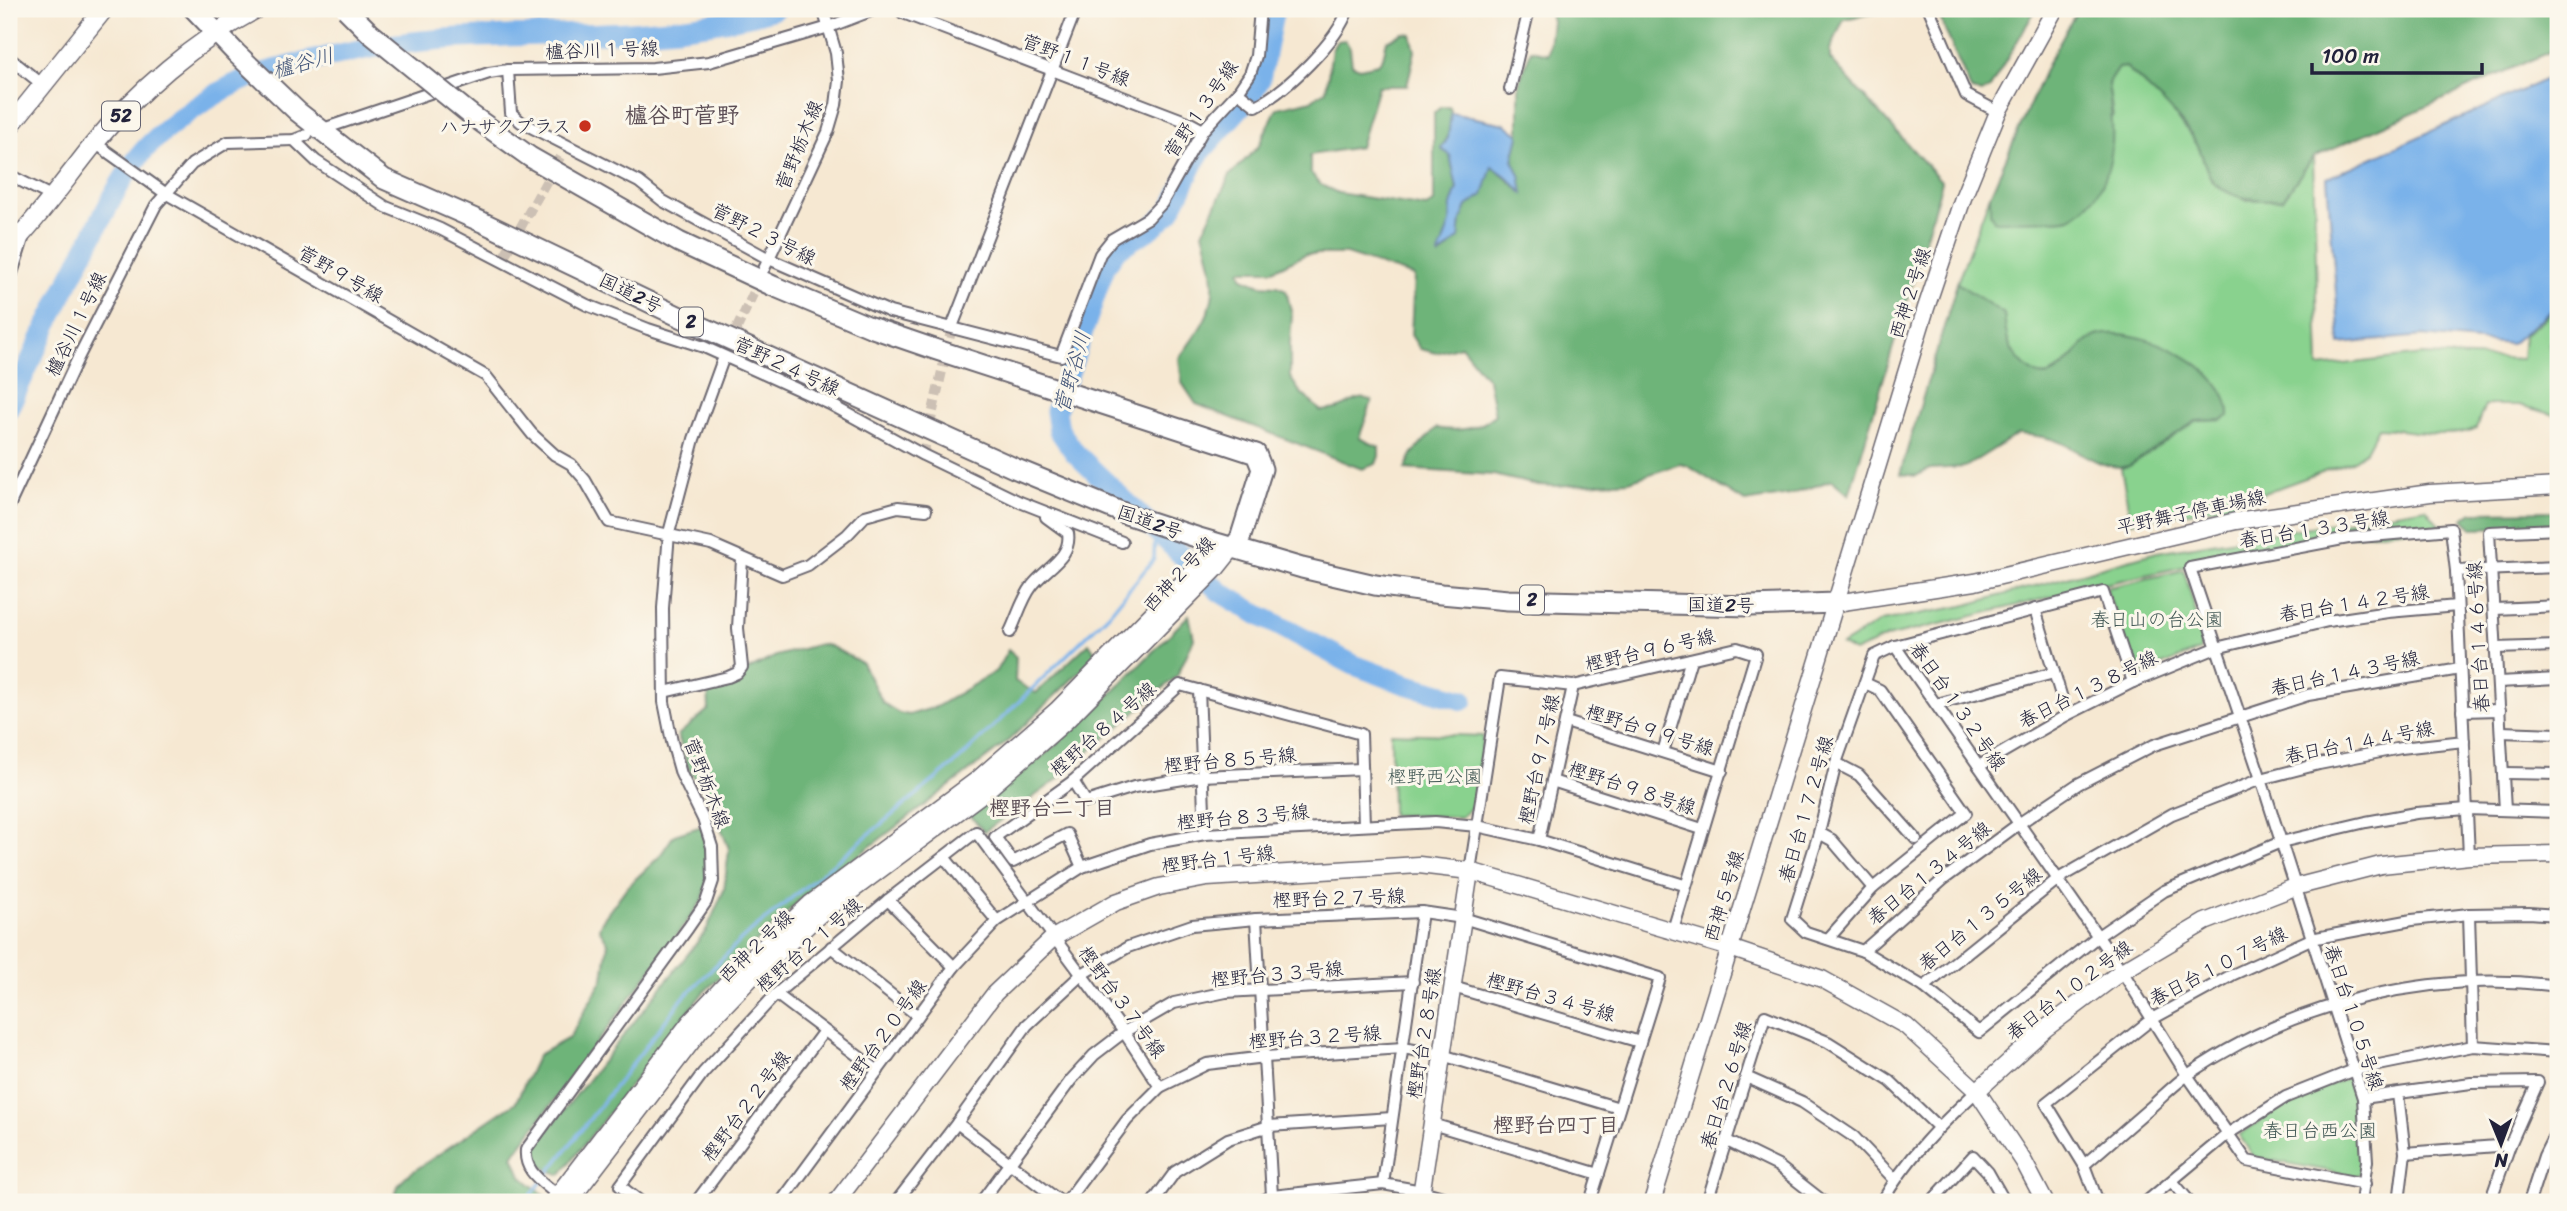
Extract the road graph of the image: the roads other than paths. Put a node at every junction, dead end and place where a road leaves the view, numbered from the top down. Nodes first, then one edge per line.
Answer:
1 (104, 9) edge
2 (194, 9) edge
3 (256, 9) edge
4 (346, 9) edge
5 (823, 9) edge
6 (876, 9) edge
7 (899, 9) edge
8 (1076, 9) edge
9 (1259, 9) edge
10 (1348, 9) edge
11 (1528, 9) edge
12 (1929, 9) edge
13 (2056, 9) edge
14 (829, 27) junction
15 (217, 34) junction
16 (9, 58) edge
17 (508, 70) junction
18 (1052, 70) junction
19 (43, 85) junction
20 (1510, 89) dead end
21 (1238, 92) junction
22 (1998, 113) junction
23 (9, 127) edge
24 (329, 127) dead end
25 (1203, 130) junction
26 (307, 135) dead end
27 (294, 140) junction
28 (566, 145) junction
29 (99, 147) junction
30 (560, 157) tunnel mouth
31 (9, 175) edge
32 (166, 193) junction
33 (53, 197) junction
34 (25, 231) junction
35 (9, 248) edge
36 (767, 264) junction
37 (9, 283) edge
38 (952, 327) junction
39 (1061, 356) joint
40 (722, 362) dead end
41 (2558, 486) edge
42 (9, 506) edge
43 (1035, 509) junction
44 (926, 510) dead end
45 (2558, 529) edge
46 (668, 533) junction
47 (1122, 542) dead end
48 (1234, 547) junction
49 (742, 559) junction
50 (2558, 567) edge
51 (2492, 569) junction
52 (2455, 571) junction
53 (1836, 603) junction
54 (2457, 606) junction
55 (2558, 606) edge
56 (2035, 609) junction
57 (2495, 609) junction
58 (1010, 632) dead end
59 (1895, 646) junction
60 (2558, 646) edge
61 (2216, 648) junction
62 (2497, 648) junction
63 (1691, 659) junction
64 (2460, 669) junction
65 (2054, 673) junction
66 (2558, 680) edge
67 (2133, 682) junction
68 (2498, 682) junction
69 (1865, 683) junction
70 (1573, 686) junction
71 (1199, 690) junction
72 (664, 692) junction
73 (1937, 704) junction
74 (2500, 710) junction
75 (2462, 711) junction
76 (2067, 715) junction
77 (2238, 716) junction
78 (1566, 722) junction
79 (2501, 732) junction
80 (2558, 734) edge
81 (2464, 741) junction
82 (1663, 752) junction
83 (1836, 763) junction
84 (1979, 766) junction
85 (1362, 769) junction
86 (1722, 771) junction
87 (2504, 773) junction
88 (2558, 774) edge
89 (1202, 776) junction
90 (2261, 779) junction
91 (1073, 781) junction
92 (1552, 781) junction
93 (2467, 809) junction
94 (2505, 810) junction
95 (2558, 812) edge
96 (2020, 823) junction
97 (1364, 825) junction
98 (1476, 826) junction
99 (1702, 829) junction
100 (1819, 833) junction
101 (1206, 834) junction
102 (1916, 839) dead end
103 (1539, 840) junction
104 (2281, 842) junction
105 (2558, 854) edge
106 (2469, 856) junction
107 (944, 857) junction
108 (1082, 867) junction
109 (1470, 871) junction
110 (2058, 878) junction
111 (1685, 886) junction
112 (2295, 887) junction
113 (1873, 888) junction
114 (888, 900) junction
115 (1027, 902) junction
116 (1422, 912) junction
117 (2469, 914) junction
118 (2558, 915) edge
119 (1463, 918) junction
120 (1256, 919) junction
121 (998, 921) junction
122 (1673, 930) junction
123 (2098, 936) junction
124 (1053, 938) junction
125 (1828, 939) junction
126 (2311, 939) junction
127 (831, 947) junction
128 (1730, 948) junction
129 (1863, 951) junction
130 (954, 967) junction
131 (2122, 971) junction
132 (1082, 974) junction
133 (2472, 981) junction
134 (1413, 982) junction
135 (2558, 986) edge
136 (1452, 987) junction
137 (1924, 987) junction
138 (1262, 989) junction
139 (776, 994) junction
140 (2332, 1005) junction
141 (918, 1016) junction
142 (2152, 1019) junction
143 (824, 1031) junction
144 (1124, 1032) junction
145 (1640, 1042) junction
146 (2473, 1046) junction
147 (1403, 1048) junction
148 (2558, 1052) edge
149 (1442, 1055) junction
150 (1265, 1057) junction
151 (2354, 1070) junction
152 (878, 1071) junction
153 (2187, 1075) junction
154 (1746, 1077) junction
155 (1160, 1087) junction
156 (1977, 1091) junction
157 (2398, 1094) junction
158 (2363, 1098) junction
159 (1619, 1108) junction
160 (1392, 1118) junction
161 (957, 1123) junction
162 (1432, 1124) junction
163 (1269, 1126) junction
164 (1938, 1127) junction
165 (2558, 1128) edge
166 (2229, 1133) junction
167 (1727, 1141) junction
168 (2510, 1145) junction
169 (2405, 1153) junction
170 (1010, 1163) junction
171 (2084, 1165) junction
172 (1599, 1174) junction
173 (1895, 1180) junction
174 (2172, 1181) junction
175 (2365, 1184) junction
176 (1383, 1185) junction
177 (1272, 1196) junction
178 (1421, 1197) edge
179 (559, 1198) edge
180 (641, 1202) edge
181 (696, 1202) edge
182 (781, 1202) edge
183 (836, 1202) edge
184 (896, 1202) edge
185 (981, 1202) edge
186 (1063, 1202) edge
187 (1153, 1202) edge
188 (1260, 1202) edge
189 (1460, 1202) edge
190 (1590, 1202) edge
191 (1652, 1202) edge
192 (1707, 1202) edge
193 (1824, 1202) edge
194 (1882, 1202) edge
195 (1931, 1202) edge
196 (2005, 1202) edge
197 (2045, 1202) edge
198 (2098, 1202) edge
199 (2146, 1202) edge
200 (2190, 1202) edge
201 (2361, 1202) edge
202 (2399, 1202) edge
203 (2490, 1202) edge
204 (2529, 1202) edge

1 - 19 main road
2 - 15 highway, 国道2号 / 2
3 - 15 main road, 52
4 - 48 highway, bridge
5 - 14 street, 菅野栃木線
6 - 14 street, 櫨谷川１号線
7 - 18 street, 菅野１１号線
8 - 18 street
9 - 21 street, 菅野１３号線
10 - 21 street
11 - 20 street
12 - 22 street
13 - 22 street, 西神２号線
14 - 17 street, 櫨谷川１号線
14 - 36 street, 菅野栃木線
15 - 29 main road, 52
15 - 48 highway, 国道2号 / 2
16 - 19 street
17 - 24 street, 櫨谷川１号線
17 - 28 street, 菅野２３号線
18 - 25 street, 菅野１１号線
18 - 38 street
19 - 23 main road
21 - 25 street, 菅野１３号線
22 - 53 street, 西神２号線
25 - 39 street, 菅野１３号線
26 - 27 street, 櫨谷川１号線
27 - 32 street, 櫨谷川１号線
27 - 43 street, 菅野２４号線
28 - 30 street
28 - 36 street, 菅野２３号線
29 - 32 street, 菅野９号線
29 - 33 main road, 52
31 - 33 street
32 - 42 street, 櫨谷川１号線
32 - 46 street, 菅野９号線
33 - 34 main road, 52
34 - 35 main road, 52
34 - 37 street
36 - 38 street, 菅野２３号線
38 - 39 street, 菅野２３号線
40 - 46 street, 菅野栃木線
41 - 53 street, 平野舞子停車場線
43 - 47 street, 菅野２４号線
43 - 58 street
44 - 49 street, 菅野９号線
45 - 51 street, 春日台１４６号線
46 - 49 street, 菅野９号線
46 - 72 street, 菅野栃木線
48 - 53 highway, 国道2号 / 2
48 - 179 street, 西神２号線
49 - 72 street
50 - 51 street
51 - 52 street
51 - 57 street, 春日台１４６号線
52 - 54 street, 春日台１３３号線
52 - 61 street, 春日台１３３号線
53 - 128 street, 西神５号線
54 - 61 street, 春日台１４２号線
54 - 64 street, 春日台１３３号線
55 - 57 street
56 - 59 street, 春日台１３２号線
56 - 65 street
56 - 67 street, 春日台１３２号線
57 - 62 street, 春日台１４６号線
59 - 69 street, 春日台１７２号線
59 - 73 street, 春日台１３２号線
60 - 62 street
61 - 67 street, 春日台１３８号線
61 - 77 street, 春日台１３３号線
62 - 68 street, 春日台１４６号線
63 - 70 street, 樫野台９６号線
63 - 82 street
63 - 86 street, 樫野台９６号線
64 - 75 street, 春日台１３３号線
64 - 77 street, 春日台１４３号線
65 - 73 street
65 - 76 street
66 - 68 street
67 - 76 street, 春日台１３８号線
68 - 74 street, 春日台１４６号線
69 - 83 street, 春日台１７２号線
69 - 113 street
70 - 78 street, 樫野台９７号線
70 - 98 street, 樫野台９６号線
71 - 85 street, 樫野台８４号線
71 - 89 street
71 - 91 street, 樫野台８４号線
72 - 179 street, 菅野栃木線
73 - 84 street, 春日台１３２号線
74 - 75 street
74 - 79 street, 春日台１４６号線
75 - 81 street, 春日台１３３号線
76 - 84 street, 春日台１３８号線
77 - 90 street, 春日台１３３号線
77 - 96 street, 春日台１４３号線
78 - 82 street, 樫野台９９号線
78 - 92 street, 樫野台９７号線
79 - 80 street
79 - 87 street, 春日台１４６号線
81 - 90 street, 春日台１４４号線
81 - 93 street, 春日台１３３号線
82 - 86 street, 樫野台９９号線
83 - 100 street, 春日台１７２号線
83 - 102 street
84 - 96 street, 春日台１３２号線
85 - 89 street, 樫野台８５号線
85 - 97 street, 樫野台８４号線
86 - 99 street, 樫野台９６号線
87 - 88 street
87 - 94 street, 春日台１４６号線
89 - 91 street, 樫野台８５号線
89 - 101 street
90 - 104 street, 春日台１３３号線
90 - 110 street, 春日台１４４号線
91 - 108 street, 樫野台８４号線
92 - 99 street, 樫野台９８号線
92 - 103 street, 樫野台９７号線
93 - 94 street
93 - 104 street
93 - 106 street, 春日台１３３号線
94 - 95 street
96 - 110 street, 春日台１３２号線
96 - 129 street, 春日台１３４号線
97 - 98 street, 樫野台８３号線
97 - 101 street, 樫野台８３号線
98 - 103 street
98 - 109 street, 樫野台９６号線
99 - 111 street, 樫野台９６号線
100 - 113 street
100 - 125 street, 春日台１７２号線
101 - 108 street, 樫野台８３号線
103 - 111 street
104 - 112 street, 春日台１３３号線
104 - 123 street
105 - 106 street, 春日台１０２号線
106 - 112 street, 春日台１０２号線
107 - 114 street, 樫野台２１号線
107 - 115 street, 樫野台２１号線
107 - 121 street
108 - 115 street, 樫野台８３号線
109 - 119 street, 樫野台２８号線
109 - 122 street, 樫野台１号線
109 - 124 street, 樫野台１号線
110 - 123 street, 春日台１３２号線
110 - 137 street, 春日台１３５号線
111 - 122 street, 樫野台９６号線
112 - 126 street, 春日台１０５号線
112 - 131 street, 春日台１０２号線
113 - 125 street
114 - 127 street, 樫野台２１号線
114 - 130 street
115 - 121 street, 樫野台２０号線
115 - 124 street, 樫野台２１号線
116 - 119 street, 樫野台２７号線
116 - 120 street, 樫野台２７号線
116 - 134 street
117 - 118 street, 春日台１０７号線
117 - 126 street, 春日台１０７号線
117 - 133 street
119 - 136 street, 樫野台２８号線
119 - 145 street, 樫野台２７号線
120 - 132 street, 樫野台２７号線
120 - 138 street
121 - 130 street, 樫野台２０号線
122 - 128 street, 樫野台１号線
123 - 131 street, 春日台１３２号線
123 - 137 street, 春日台１３４号線
124 - 132 street, 樫野台３７号線
124 - 183 street, 樫野台１号線
125 - 129 street, 春日台１７２号線
126 - 140 street, 春日台１０５号線
126 - 142 street, 春日台１０７号線
127 - 139 street, 樫野台２１号線
127 - 141 street
128 - 156 street, 樫野台１号線
128 - 191 street, 西神５号線
129 - 137 street, 春日台１３４号線
130 - 141 street, 樫野台２０号線
131 - 142 street, 春日台１３２号線
131 - 156 street, 春日台１０２号線
132 - 144 street, 樫野台３７号線
132 - 161 street, 樫野台２７号線
133 - 135 street
133 - 140 street
133 - 146 street
134 - 138 street, 樫野台３３号線
134 - 147 street
136 - 145 street, 樫野台３４号線
136 - 149 street, 樫野台２８号線
138 - 144 street, 樫野台３３号線
138 - 150 street
139 - 143 street
139 - 180 street, 樫野台２１号線
140 - 151 street, 春日台１０５号線
140 - 153 street
141 - 152 street, 樫野台２０号線
142 - 153 street, 春日台１３２号線
142 - 171 street, 春日台１０７号線
143 - 152 street
143 - 181 street, 樫野台２２号線
144 - 155 street, 樫野台３７号線
144 - 170 street, 樫野台３３号線
145 - 159 street, 樫野台２７号線
146 - 148 street
146 - 151 street
147 - 149 street, 樫野台３２号線
147 - 150 street, 樫野台３２号線
147 - 160 street
149 - 159 street, 樫野台３２号線
149 - 162 street, 樫野台２８号線
150 - 155 street, 樫野台３２号線
150 - 163 street
151 - 158 street, 春日台１０５号線
151 - 166 street
152 - 182 street, 樫野台２０号線
153 - 166 street, 春日台１３２号線
153 - 171 street
154 - 164 street, 春日台２６号線
154 - 167 street, 春日台２６号線
154 - 173 street
155 - 186 street, 樫野台３２号線
156 - 164 street
156 - 197 street, 樫野台１号線
157 - 158 street
157 - 168 street
157 - 169 street
158 - 175 street, 春日台１０５号線
159 - 172 street, 樫野台２７号線
160 - 163 street
160 - 176 street
161 - 170 street
161 - 184 street, 樫野台２７号線
162 - 172 street
162 - 178 street, 樫野台２８号線
163 - 177 street
163 - 187 street
164 - 173 street
165 - 204 street
166 - 174 street
166 - 175 street, 春日台１３２号線
167 - 192 street, 春日台２６号線
167 - 193 street
168 - 169 street
168 - 203 street
169 - 202 street
170 - 185 street, 樫野台３３号線
170 - 186 street
171 - 198 street
172 - 190 street, 樫野台２７号線
173 - 194 street
174 - 199 street
174 - 200 street
175 - 201 street, 春日台１０５号線
176 - 177 street
176 - 178 street
177 - 188 street
178 - 189 street
195 - 196 street

